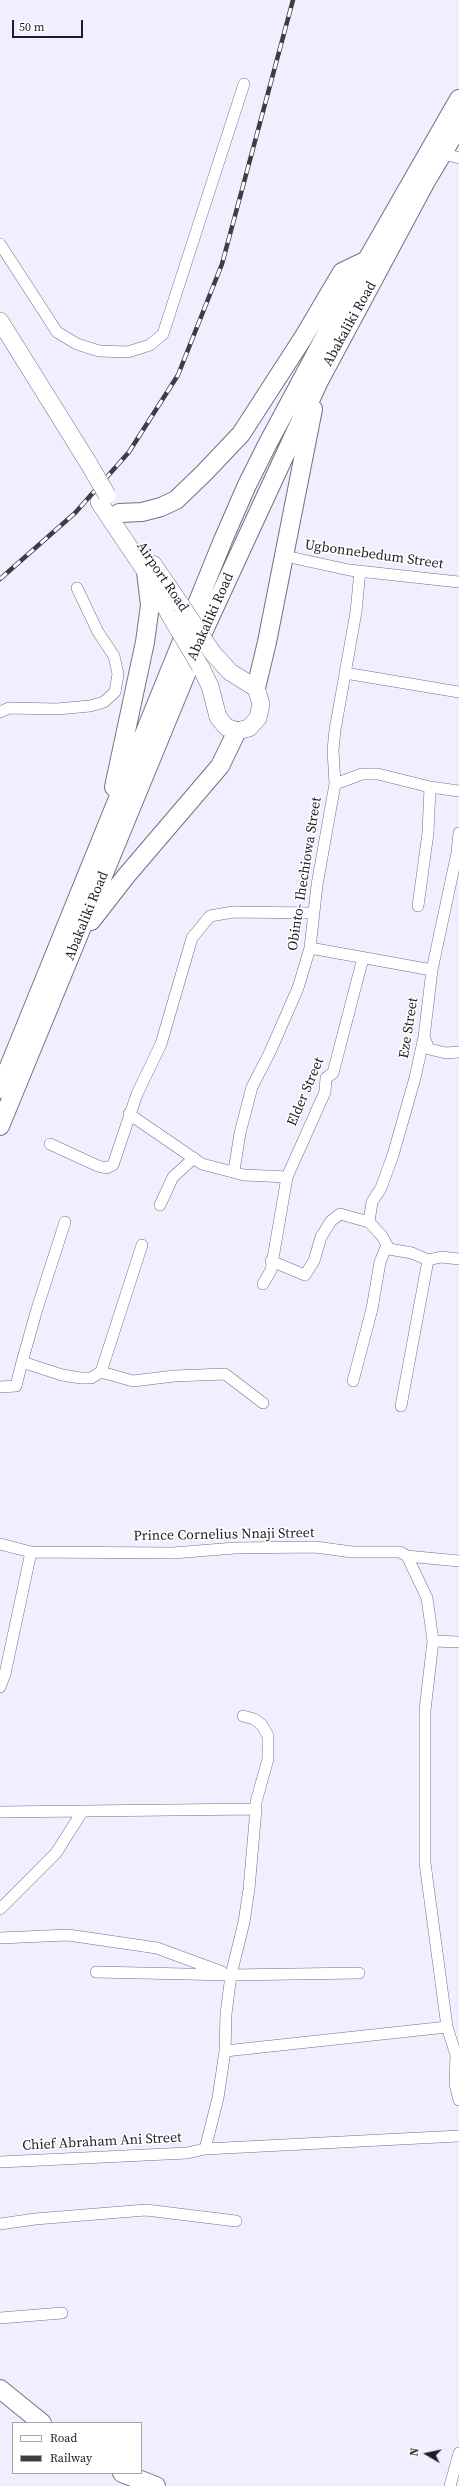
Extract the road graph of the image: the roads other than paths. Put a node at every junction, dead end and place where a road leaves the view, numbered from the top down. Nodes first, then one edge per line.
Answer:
1 (244, 84) dead end
2 (459, 99) edge
3 (459, 126) edge
4 (442, 153) junction
5 (459, 158) edge
6 (0, 244) edge
7 (374, 264) junction
8 (0, 321) edge
9 (0, 343) edge
10 (319, 380) junction
11 (85, 468) junction
12 (103, 499) junction
13 (119, 513) junction
14 (285, 556) junction
15 (360, 571) junction
16 (146, 572) junction
17 (459, 582) edge
18 (77, 588) dead end
19 (177, 612) junction
20 (345, 673) junction
21 (256, 688) junction
22 (459, 692) edge
23 (0, 712) edge
24 (237, 731) junction
25 (335, 784) junction
26 (430, 787) junction
27 (459, 791) edge
28 (459, 833) edge
29 (104, 836) junction
30 (418, 906) dead end
31 (313, 913) junction
32 (79, 935) junction
33 (310, 948) junction
34 (363, 958) junction
35 (432, 970) junction
36 (424, 1036) junction
37 (459, 1052) edge
38 (0, 1089) edge
39 (129, 1114) junction
40 (0, 1126) edge
41 (50, 1144) dead end
42 (194, 1158) junction
43 (234, 1171) junction
44 (287, 1176) junction
45 (160, 1205) dead end
46 (66, 1222) dead end
47 (369, 1222) junction
48 (142, 1245) dead end
49 (387, 1245) junction
50 (459, 1258) edge
51 (428, 1260) junction
52 (271, 1261) junction
53 (263, 1284) dead end
54 (22, 1362) junction
55 (101, 1372) junction
56 (353, 1381) dead end
57 (0, 1387) edge
58 (263, 1403) dead end
59 (401, 1406) dead end
60 (0, 1544) edge
61 (31, 1552) junction
62 (407, 1556) junction
63 (459, 1561) edge
64 (433, 1641) junction
65 (459, 1642) edge
66 (0, 1687) edge
67 (243, 1716) dead end
68 (256, 1809) junction
69 (0, 1812) edge
70 (82, 1812) junction
71 (0, 1909) edge
72 (0, 1938) edge
73 (96, 1972) dead end
74 (359, 1973) dead end
75 (231, 1975) junction
76 (447, 2027) junction
77 (225, 2051) junction
78 (459, 2100) edge
79 (459, 2136) edge
80 (205, 2149) junction
81 (0, 2162) edge
82 (236, 2221) dead end
83 (0, 2224) edge
84 (62, 2313) dead end
85 (0, 2318) edge
86 (0, 2389) edge
87 (41, 2422) edge
88 (459, 2453) edge
89 (125, 2474) edge
90 (156, 2486) edge
91 (450, 2486) edge

1 - 6 street
2 - 7 highway, Abakaliki Road
3 - 4 highway, Abakaliki Road
4 - 5 street
4 - 7 highway, Abakaliki Road
7 - 10 highway, Abakaliki Road
7 - 13 highway
7 - 29 highway, Abakaliki Road
8 - 11 main road, Airport Road
9 - 11 main road, Airport Road
10 - 14 highway
10 - 32 highway, Abakaliki Road
11 - 12 main road, Airport Road, bridge
12 - 13 main road, Airport Road
12 - 16 main road, Airport Road
13 - 19 main road, Airport Road
14 - 15 street, Ugbonnebedum Street
14 - 21 highway
15 - 17 street, Ugbonnebedum Street
15 - 20 street, Obinto- Ihechiowa Street
16 - 19 main road, Airport Road
16 - 29 highway
18 - 23 street
19 - 21 main road, Airport Road, bridge
19 - 24 main road, Airport Road, bridge
20 - 22 street
20 - 25 street, Obinto- Ihechiowa Street
21 - 24 main road
24 - 32 highway
25 - 26 street
25 - 31 street, Obinto- Ihechiowa Street
26 - 27 street
26 - 30 street
28 - 35 street, Eze Street
29 - 38 highway, Abakaliki Road
31 - 33 street, Obinto- Ihechiowa Street
31 - 39 street
32 - 40 highway, Abakaliki Road
33 - 34 street
33 - 43 street, Obinto- Ihechiowa Street
34 - 35 street
34 - 44 street, Elder Street
35 - 36 street, Eze Street
36 - 37 street
36 - 47 street, Eze Street
39 - 41 street
39 - 42 street
42 - 43 street
42 - 45 street
43 - 44 street
44 - 52 street, Elder Street
46 - 54 street
47 - 49 street
47 - 52 street
48 - 55 street
49 - 51 street
49 - 56 street
50 - 51 street
51 - 59 street
52 - 53 street, Elder Street
54 - 55 street
54 - 57 street
55 - 58 street
60 - 61 street, Prince Cornelius Nnaji Street
61 - 62 street, Prince Cornelius Nnaji Street
61 - 66 street
62 - 63 street, Prince Cornelius Nnaji Street
62 - 64 street
64 - 65 street
64 - 76 street
67 - 68 street
68 - 70 street
68 - 75 street
69 - 70 street
70 - 71 street
72 - 75 street
73 - 75 street
74 - 75 street
75 - 77 street
76 - 77 street
76 - 78 street
77 - 80 street
79 - 80 street, Chief Abraham Ani Street
80 - 81 street, Chief Abraham Ani Street
82 - 83 street
84 - 85 street
86 - 87 highway
88 - 91 street
89 - 90 highway

